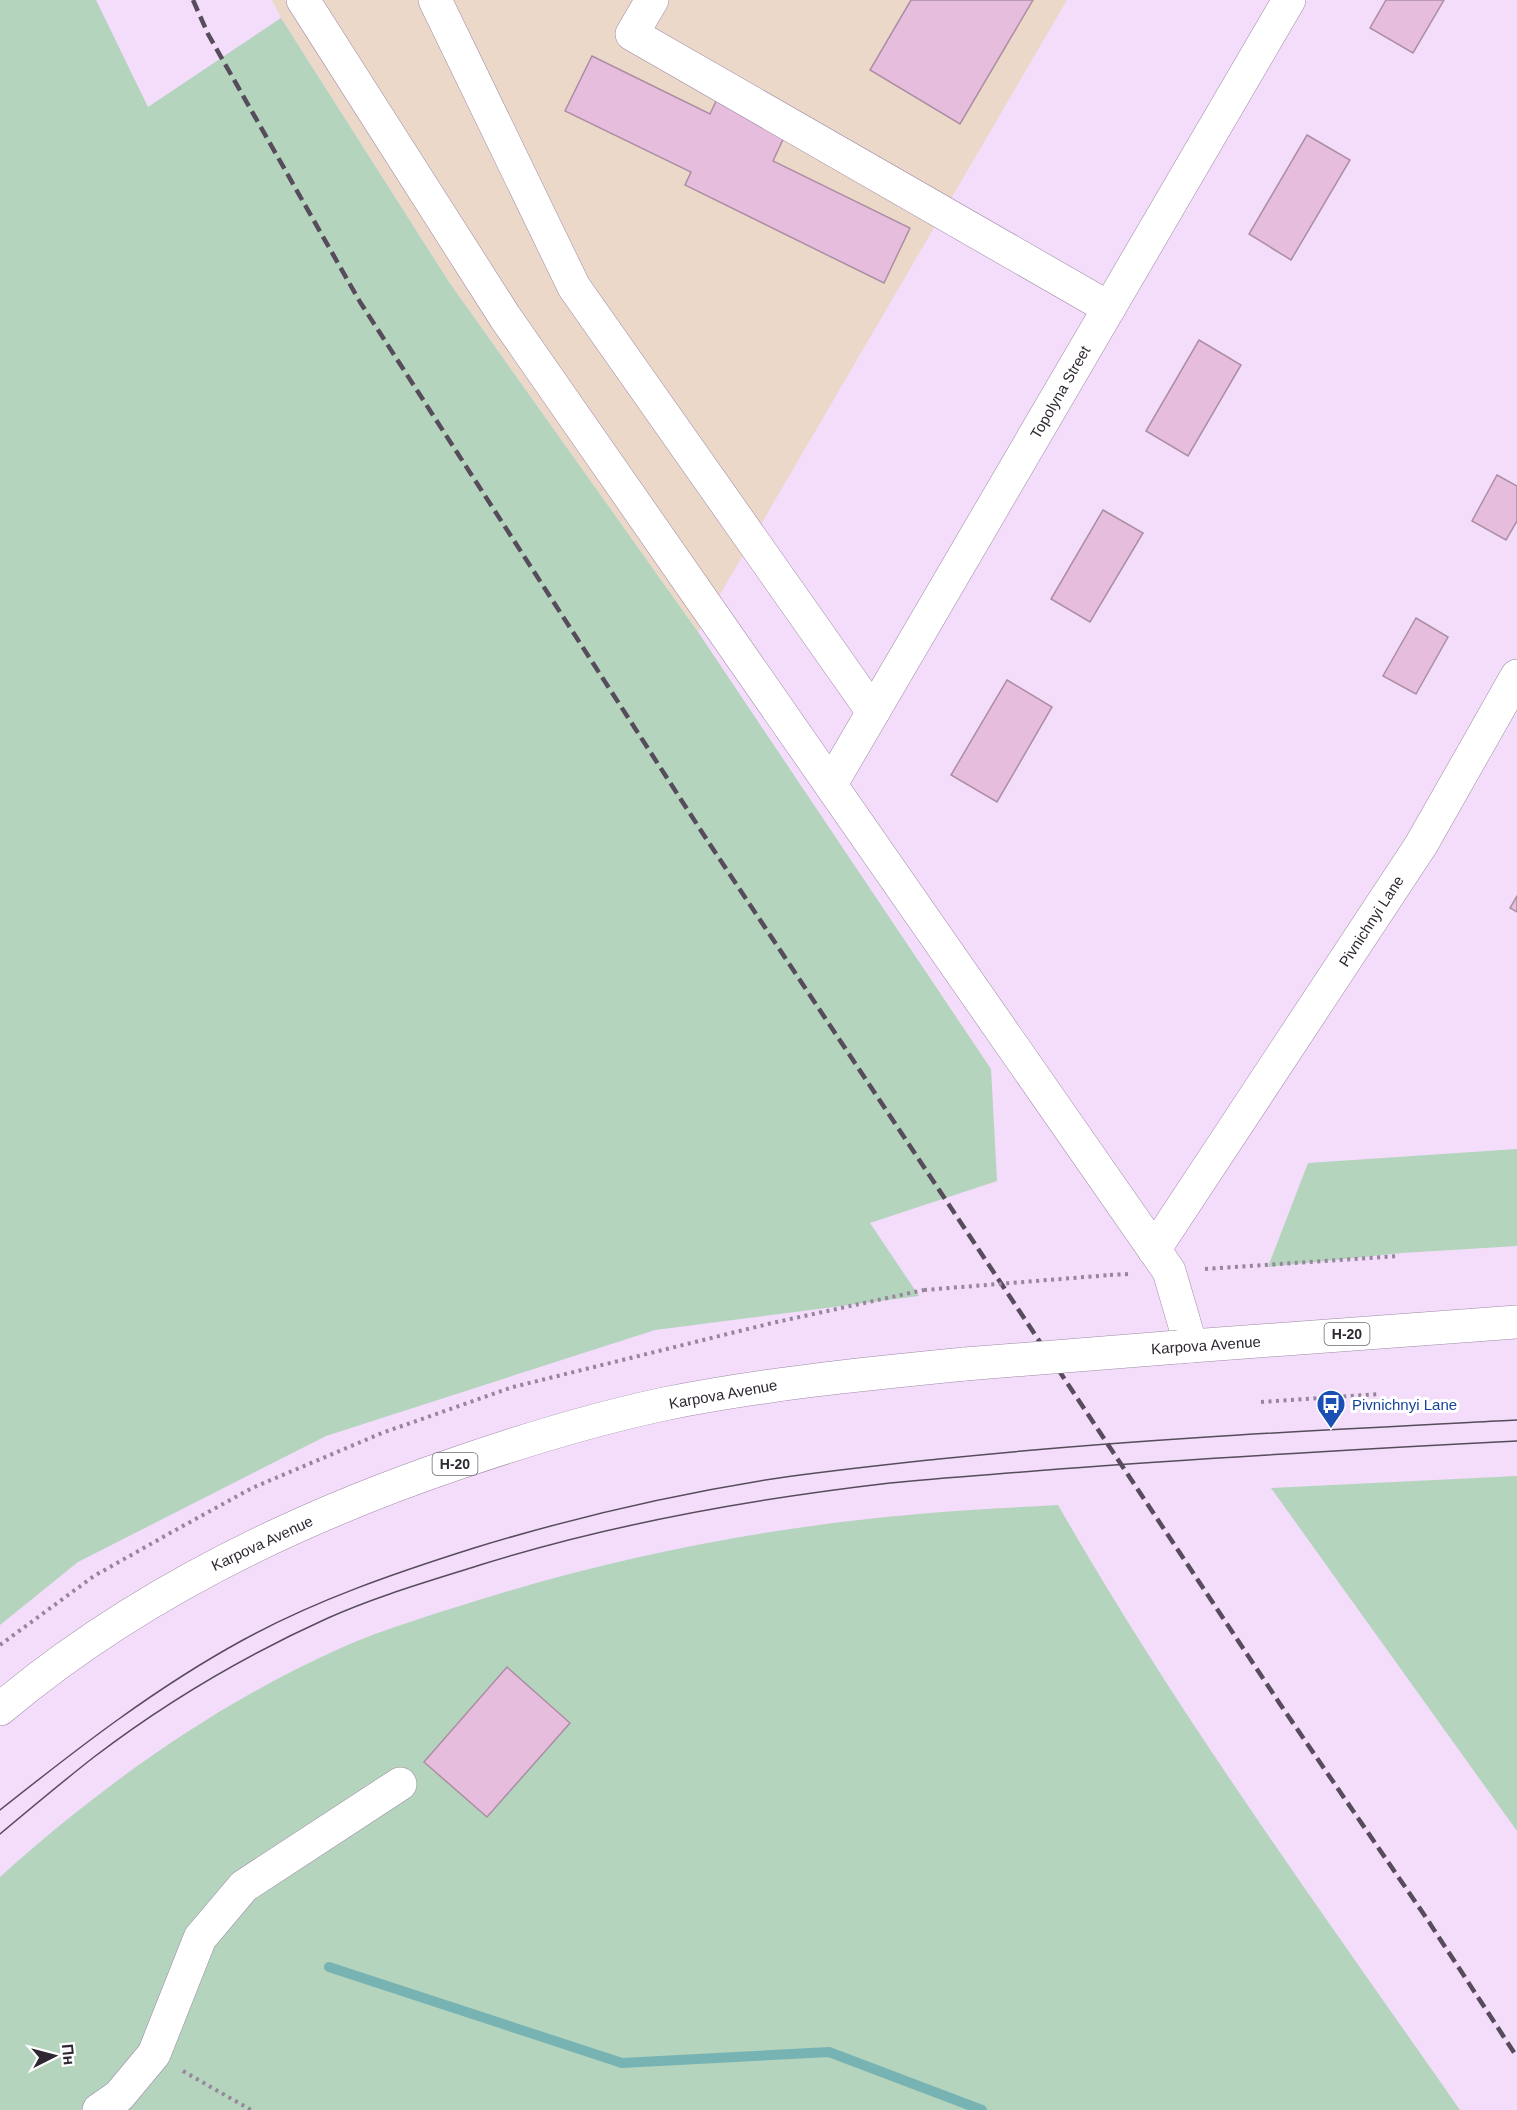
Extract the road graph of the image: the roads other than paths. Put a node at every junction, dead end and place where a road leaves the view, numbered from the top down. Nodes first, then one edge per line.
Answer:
1 (303, 0) edge
2 (435, 0) edge
3 (652, 0) edge
4 (1289, 0) edge
5 (1109, 308) junction
6 (1517, 676) edge
7 (873, 712) junction
8 (831, 784) junction
9 (1161, 1261) junction
10 (1517, 1322) edge
11 (1184, 1347) junction
12 (0, 1709) edge
13 (400, 1784) dead end
14 (99, 2110) edge

1 - 8 street
2 - 7 street
3 - 5 street
4 - 5 street, Topolyna Street
5 - 7 street, Topolyna Street
6 - 9 street, Pivnichnyi Lane
7 - 8 street, Topolyna Street
8 - 9 street
9 - 11 street
10 - 11 street, Karpova Avenue / Н-20
11 - 12 street, Karpova Avenue / Н-20, bridge
13 - 14 street

